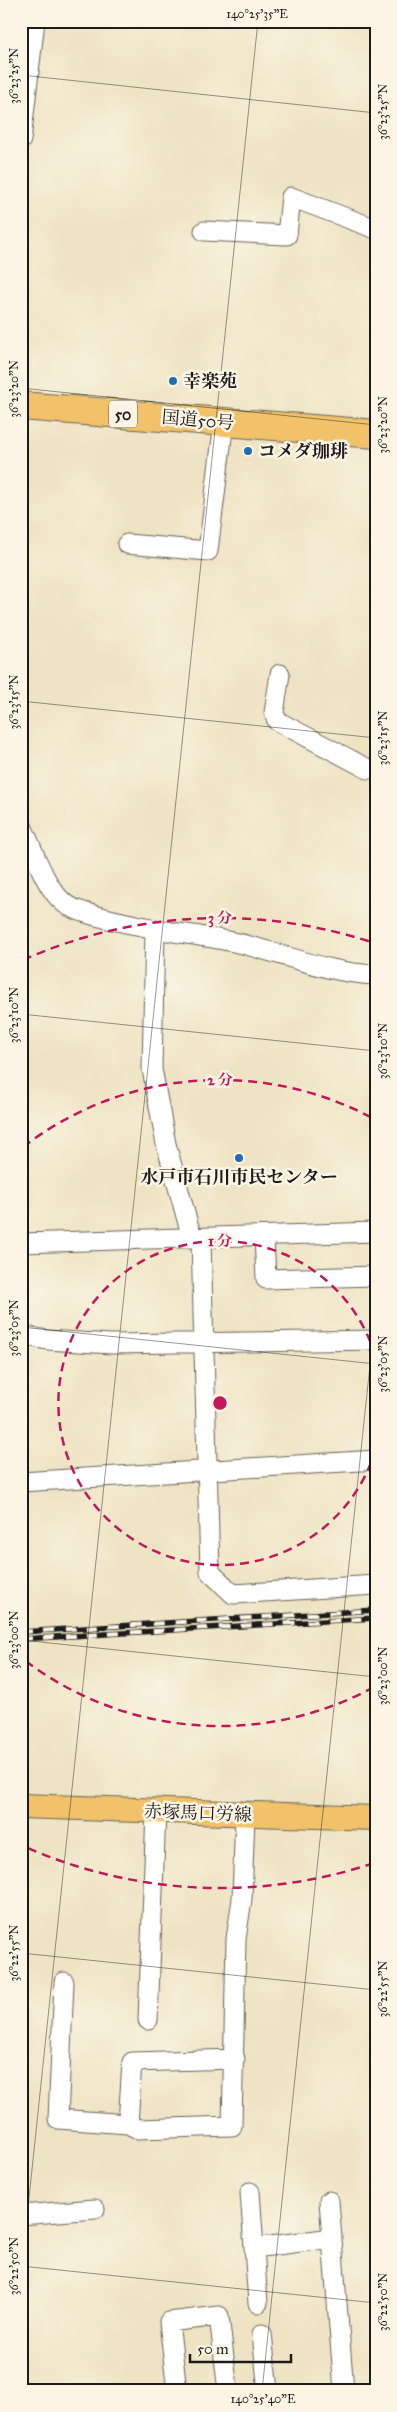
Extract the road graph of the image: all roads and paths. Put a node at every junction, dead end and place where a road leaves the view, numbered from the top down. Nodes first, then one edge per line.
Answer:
1 (35, 21) edge
2 (21, 140) edge
3 (376, 229) edge
4 (204, 231) dead end
5 (21, 406) edge
6 (224, 422) junction
7 (376, 434) edge
8 (127, 544) dead end
9 (280, 674) dead end
10 (376, 768) edge
11 (21, 824) edge
12 (155, 929) junction
13 (376, 975) edge
14 (376, 1232) edge
15 (264, 1236) junction
16 (196, 1238) junction
17 (21, 1243) edge
18 (376, 1276) edge
19 (21, 1336) edge
20 (376, 1340) edge
21 (204, 1343) junction
22 (376, 1460) edge
23 (208, 1469) junction
24 (21, 1482) edge
25 (376, 1586) edge
26 (21, 1806) edge
27 (156, 1812) junction
28 (245, 1814) junction
29 (376, 1818) edge
30 (64, 1982) dead end
31 (148, 2020) dead end
32 (235, 2059) junction
33 (128, 2124) junction
34 (250, 2192) dead end
35 (329, 2202) dead end
36 (95, 2209) dead end
37 (21, 2215) edge
38 (332, 2238) junction
39 (254, 2248) junction
40 (258, 2303) dead end
41 (262, 2334) dead end
42 (177, 2391) edge
43 (228, 2391) edge
44 (268, 2391) edge
45 (344, 2391) edge

1 - 2 street
3 - 4 street
5 - 6 highway, 国道50号 / 50
6 - 7 highway, 国道50号 / 50
6 - 8 street
9 - 10 street
11 - 12 street
12 - 13 street
12 - 16 street
14 - 15 street
15 - 16 street
15 - 18 street
16 - 17 street
16 - 21 street
19 - 21 street
20 - 21 street
21 - 23 street
22 - 23 street
23 - 24 street
23 - 25 street
26 - 27 main road, 赤塚馬口労線
27 - 28 main road, 赤塚馬口労線
27 - 31 street
28 - 29 main road, 赤塚馬口労線
28 - 32 street
30 - 33 street
32 - 33 street
32 - 33 street
34 - 39 street
35 - 38 street
36 - 37 street
38 - 39 street
38 - 45 street
39 - 40 street
41 - 44 street
42 - 43 street

